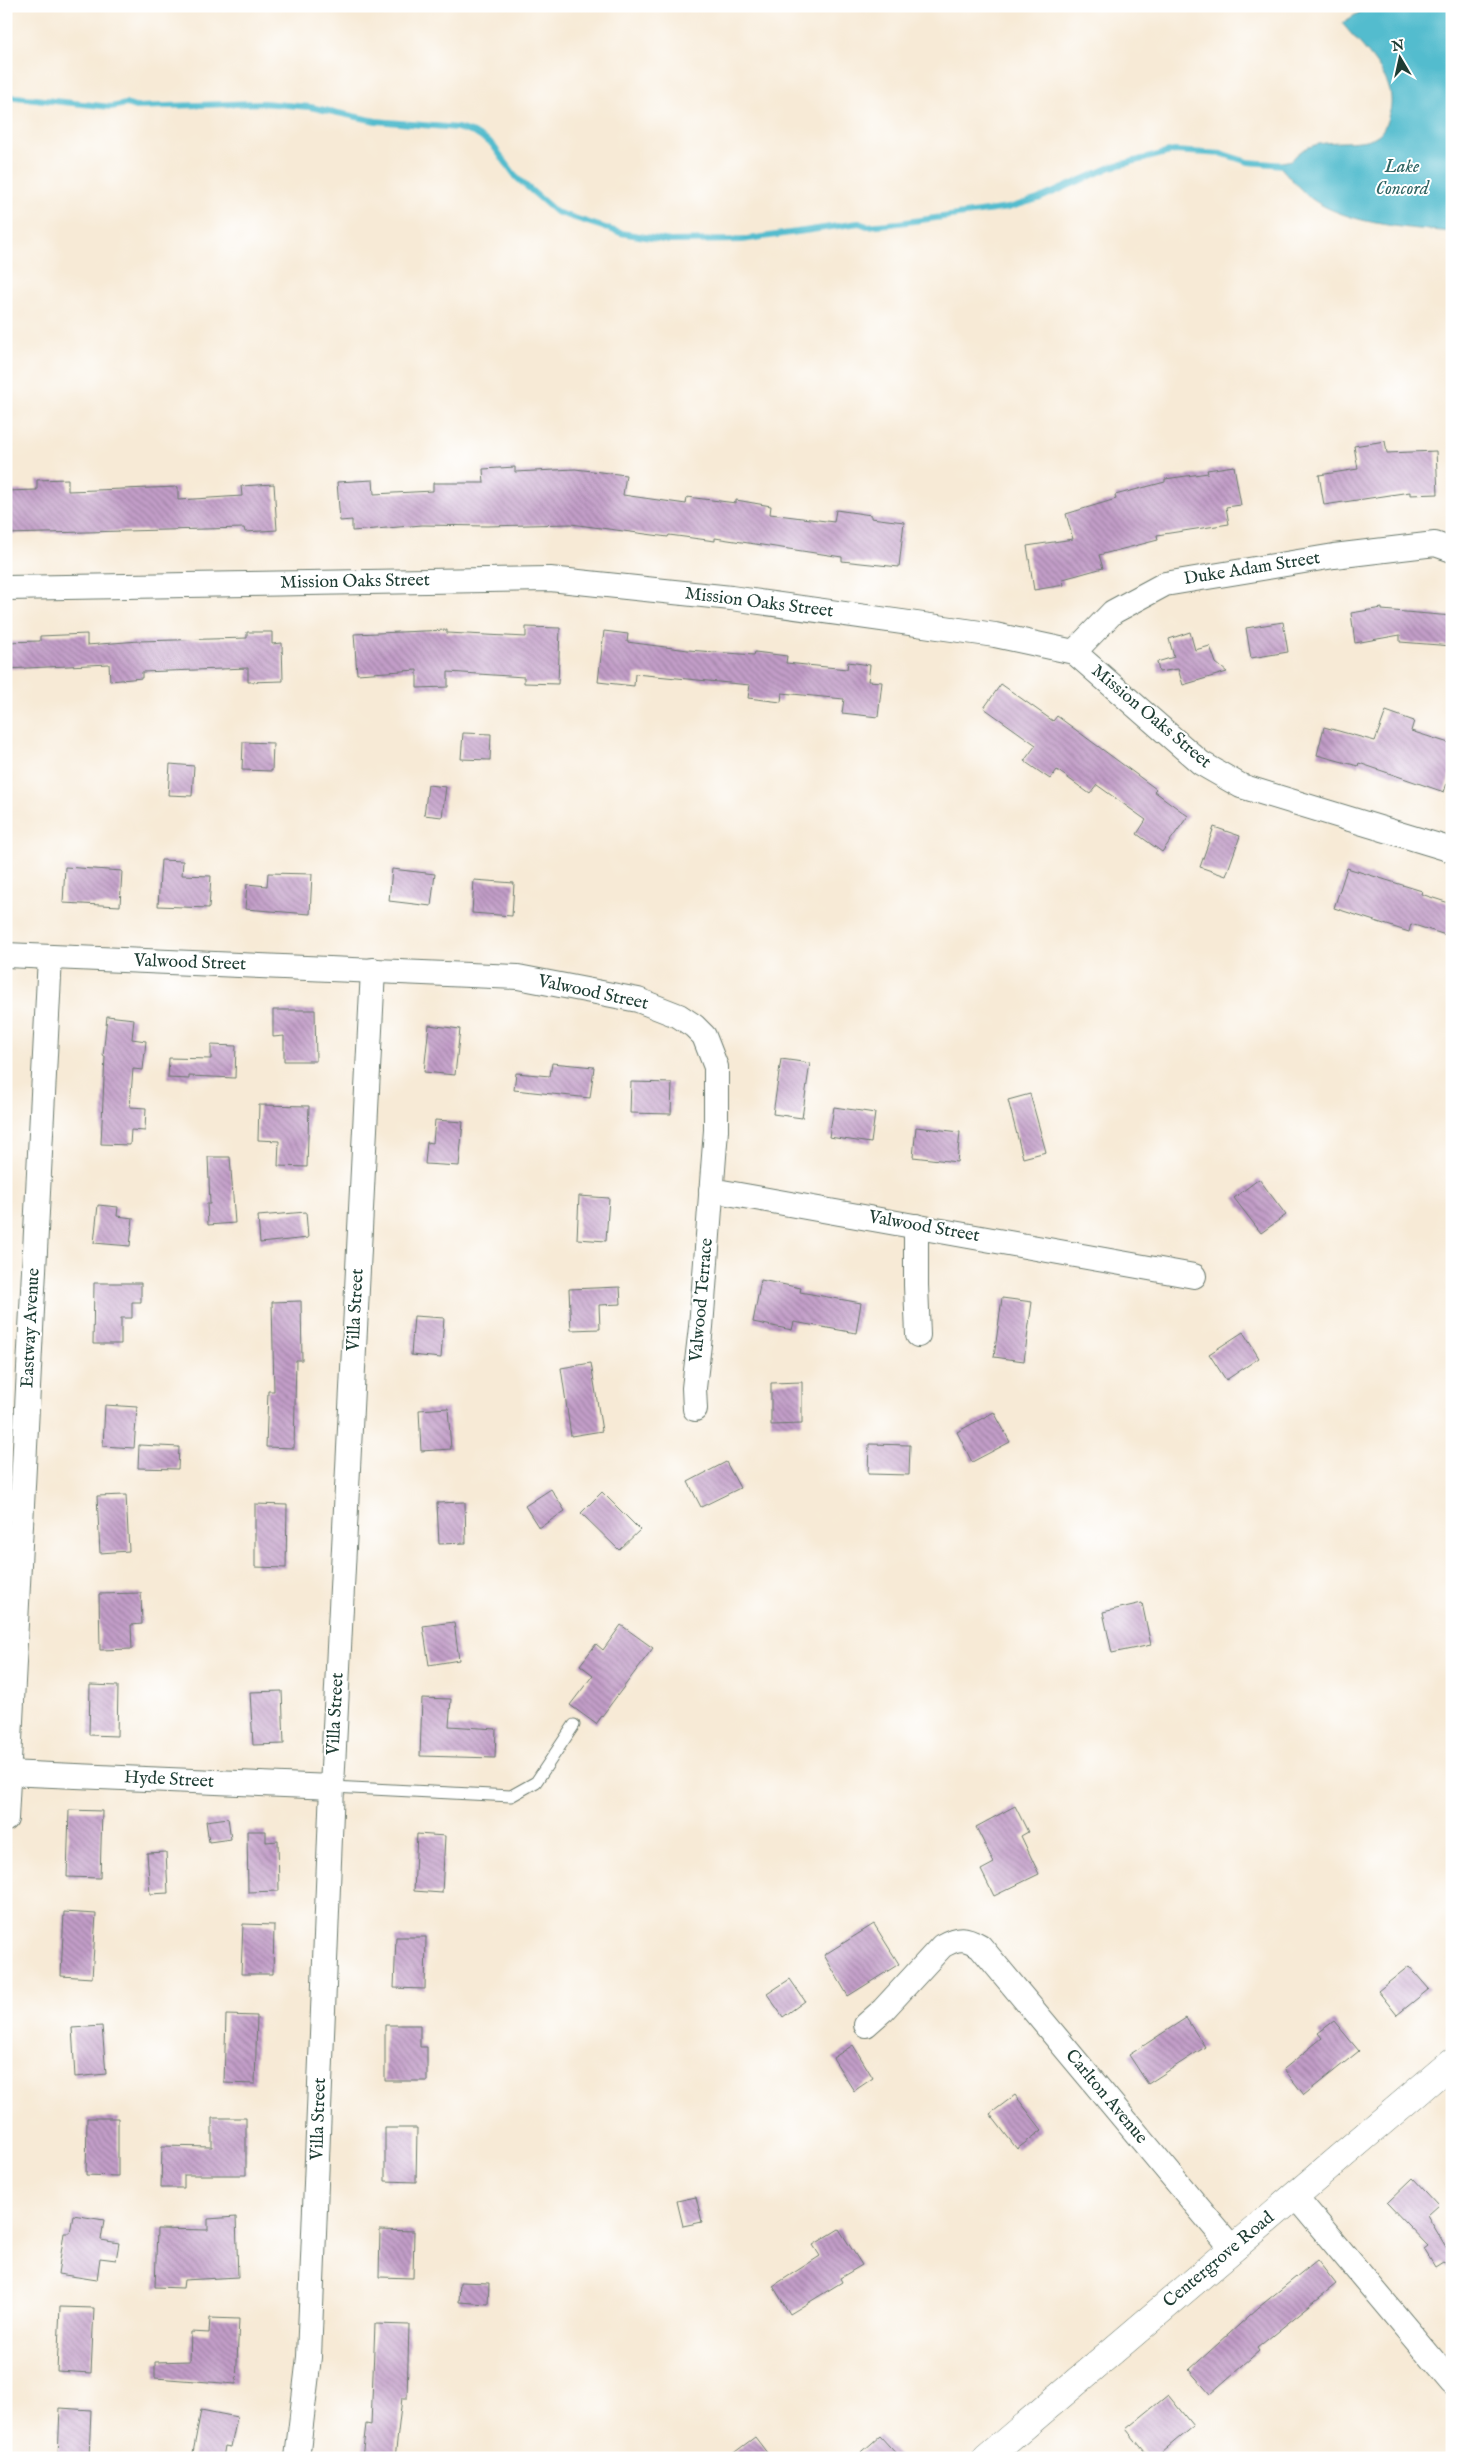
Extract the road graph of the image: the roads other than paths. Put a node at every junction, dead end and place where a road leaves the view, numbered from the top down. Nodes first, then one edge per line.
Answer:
1 (1452, 550) edge
2 (6, 588) edge
3 (1074, 652) junction
4 (1452, 850) edge
5 (6, 954) edge
6 (50, 957) junction
7 (373, 970) junction
8 (711, 1190) junction
9 (916, 1226) junction
10 (1194, 1276) dead end
11 (918, 1335) dead end
12 (17, 1392) edge
13 (695, 1409) dead end
14 (574, 1725) dead end
15 (7, 1773) edge
16 (332, 1787) junction
17 (6, 1819) edge
18 (866, 2025) dead end
19 (1452, 2062) edge
20 (1295, 2196) junction
21 (1232, 2248) junction
22 (1452, 2383) edge
23 (297, 2458) edge
24 (987, 2458) edge

1 - 3 street, Duke Adam Street
2 - 3 street, Mission Oaks Street
3 - 4 street, Mission Oaks Street
5 - 6 street, Valwood Street
6 - 7 street, Valwood Street
6 - 12 street, Eastway Avenue
7 - 8 street, Valwood Street
7 - 16 street, Villa Street
8 - 9 street, Valwood Street
8 - 13 street, Valwood Terrace
9 - 10 street, Valwood Street
9 - 11 street
12 - 15 street, Eastway Avenue
14 - 16 lane
15 - 16 street, Hyde Street
15 - 17 street, Eastway Avenue
16 - 23 street, Villa Street
18 - 21 street, Carlton Avenue
19 - 20 street, Centergrove Road
20 - 21 street, Centergrove Road
20 - 22 street
21 - 24 street, Centergrove Road

